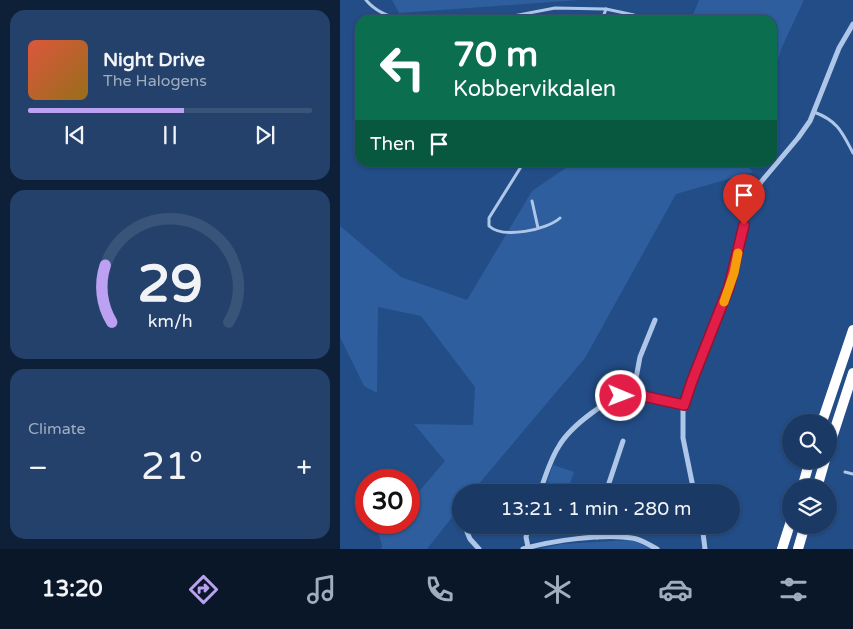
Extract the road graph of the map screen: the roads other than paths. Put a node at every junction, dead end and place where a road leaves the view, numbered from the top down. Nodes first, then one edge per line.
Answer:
1 (366, 0) edge
2 (606, 9) junction
3 (388, 15) edge
4 (518, 15) edge
5 (604, 15) edge
6 (634, 15) dead end
7 (853, 24) edge
8 (814, 112) junction
9 (853, 153) edge
10 (777, 163) edge
11 (521, 167) edge
12 (774, 167) edge
13 (532, 201) dead end
14 (560, 218) dead end
15 (538, 228) junction
16 (655, 320) dead end
17 (853, 330) edge
18 (853, 373) edge
19 (634, 394) junction
20 (684, 405) junction
21 (825, 414) edge
22 (837, 422) edge
23 (623, 441) dead end
24 (845, 472) dead end
25 (853, 474) edge
26 (543, 484) edge
27 (609, 484) edge
28 (692, 484) edge
29 (468, 534) edge
30 (526, 534) edge
31 (703, 534) edge
32 (786, 534) edge
33 (802, 534) edge
34 (597, 537) joint
35 (525, 548) edge
36 (479, 549) edge
37 (657, 549) edge
38 (705, 549) edge
39 (780, 549) edge
40 (798, 549) edge

1 - 3 lane
2 - 4 lane
2 - 5 lane
2 - 6 lane
7 - 8 street
8 - 9 lane
8 - 10 street
11 - 15 lane
12 - 20 street
13 - 15 lane
14 - 15 lane
16 - 19 street
17 - 21 highway
18 - 22 highway
19 - 20 street
19 - 26 street
20 - 28 street
23 - 27 street
24 - 25 lane
29 - 36 street
30 - 35 street
31 - 38 street
32 - 39 highway
33 - 40 highway
34 - 35 street
34 - 37 street

